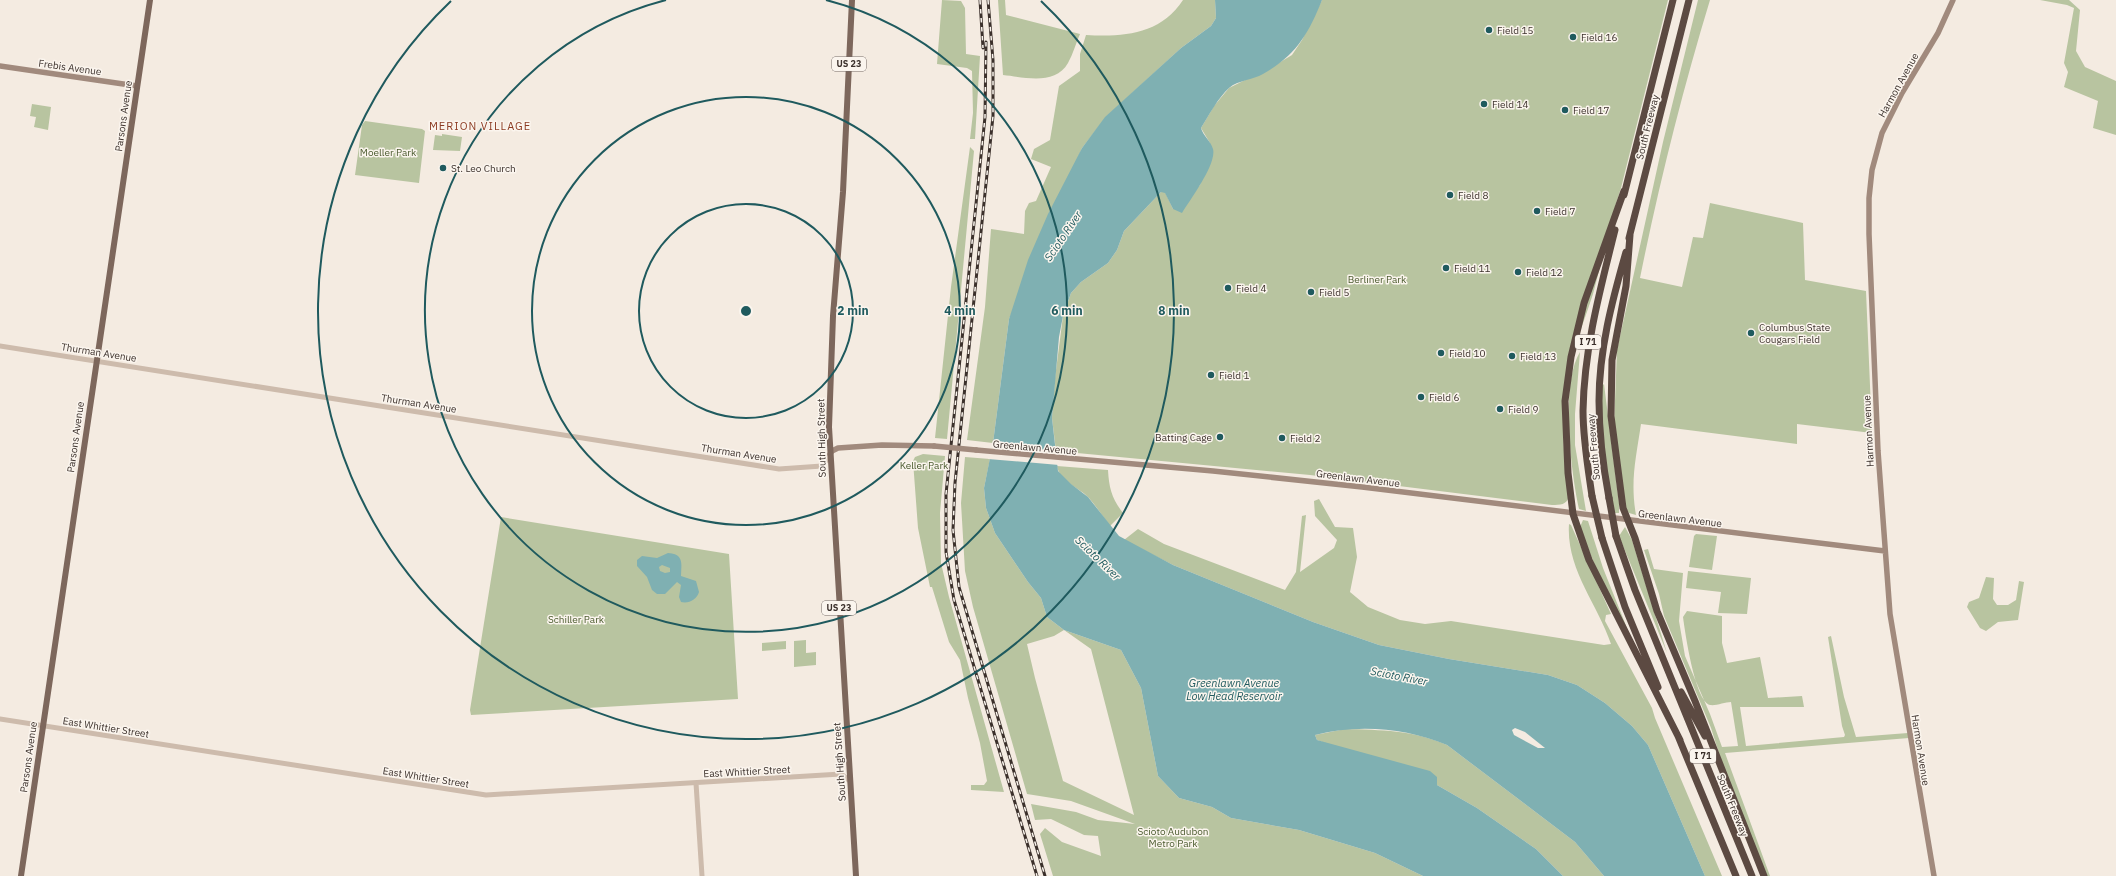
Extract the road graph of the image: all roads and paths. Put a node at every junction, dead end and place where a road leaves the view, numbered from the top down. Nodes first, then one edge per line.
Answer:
1 (150, 0) edge
2 (852, 0) edge
3 (1673, 0) edge
4 (1689, 0) edge
5 (1953, 0) edge
6 (0, 66) edge
7 (137, 86) junction
8 (1624, 191) junction
9 (1630, 235) junction
10 (0, 346) edge
11 (96, 361) junction
12 (830, 455) junction
13 (1573, 514) junction
14 (1628, 520) junction
15 (1885, 551) junction
16 (1664, 663) junction
17 (0, 719) edge
18 (43, 726) junction
19 (1680, 740) junction
20 (1715, 755) junction
21 (850, 781) junction
22 (696, 783) junction
23 (21, 876) edge
24 (702, 876) edge
25 (856, 876) edge
26 (1736, 876) edge
27 (1752, 876) edge
28 (1764, 876) edge
29 (1934, 876) edge

1 - 7 main road, Parsons Avenue
2 - 12 main road, South High Street / US 23
3 - 8 highway, South Freeway / I 71
4 - 9 highway, South Freeway / I 71
5 - 15 main road, Harmon Avenue
6 - 7 main road, Frebis Avenue
7 - 11 main road, Parsons Avenue
8 - 13 highway
8 - 19 highway, South Freeway / I 71, bridge
9 - 14 highway
9 - 16 highway, South Freeway / I 71, bridge
10 - 11 street, Thurman Avenue
11 - 12 street, Thurman Avenue
11 - 18 main road, Parsons Avenue
12 - 13 main road, Greenlawn Avenue, bridge
12 - 21 main road, South High Street / US 23
13 - 14 main road, Greenlawn Avenue
13 - 19 highway
14 - 15 main road, Greenlawn Avenue
14 - 20 highway
15 - 29 main road, Harmon Avenue
16 - 20 highway
16 - 27 highway, South Freeway / I 71
17 - 18 street, East Whittier Street
18 - 22 street, East Whittier Street
18 - 23 main road, Parsons Avenue
19 - 26 highway, South Freeway / I 71
20 - 28 highway
21 - 22 street, East Whittier Street
21 - 25 main road, South High Street / US 23
22 - 24 street

